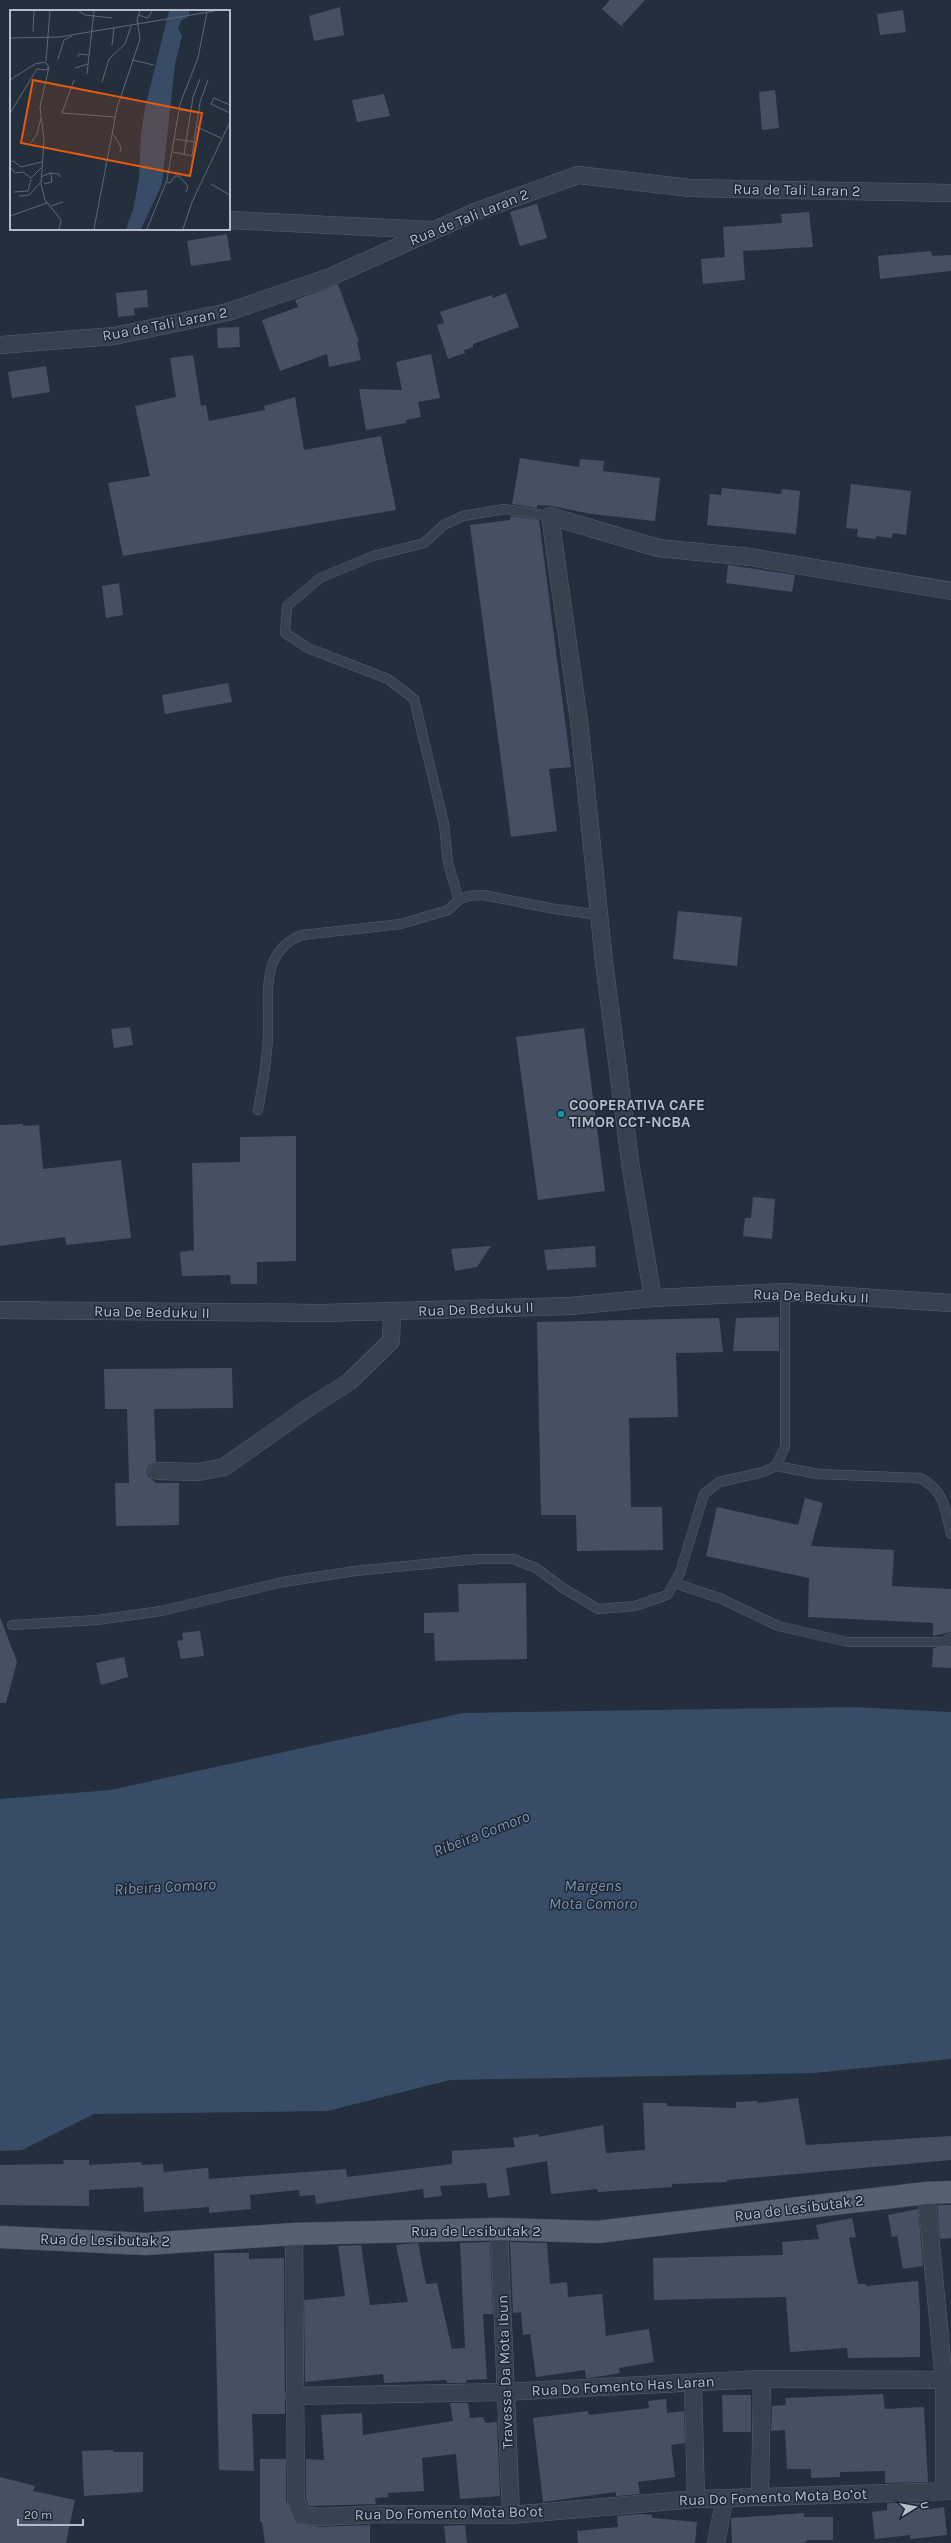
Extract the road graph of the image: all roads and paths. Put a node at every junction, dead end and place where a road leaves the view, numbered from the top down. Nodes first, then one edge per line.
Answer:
1 (951, 193) edge
2 (230, 220) edge
3 (435, 230) junction
4 (0, 345) edge
5 (550, 516) junction
6 (951, 591) edge
7 (459, 900) junction
8 (600, 915) junction
9 (258, 1110) dead end
10 (785, 1292) junction
11 (652, 1298) junction
12 (951, 1303) edge
13 (0, 1310) edge
14 (392, 1311) junction
15 (776, 1466) junction
16 (156, 1470) dead end
17 (951, 1534) edge
18 (674, 1583) junction
19 (12, 1625) dead end
20 (951, 1638) edge
21 (951, 2192) edge
22 (926, 2193) junction
23 (499, 2229) junction
24 (294, 2234) junction
25 (0, 2237) edge
26 (762, 2378) junction
27 (948, 2381) edge
28 (693, 2384) junction
29 (505, 2392) junction
30 (294, 2396) junction
31 (948, 2491) edge
32 (760, 2497) junction
33 (725, 2498) junction
34 (696, 2499) junction
35 (510, 2515) junction
36 (716, 2543) edge

1 - 3 street, Rua de Tali Laran 2
2 - 3 street
3 - 4 street, Rua de Tali Laran 2
5 - 6 street
5 - 7 lane
5 - 8 street
7 - 8 lane
7 - 9 lane
8 - 11 street
10 - 11 street, Rua De Beduku II
10 - 12 street, Rua De Beduku II
10 - 15 lane
11 - 14 street, Rua De Beduku II
13 - 14 street, Rua De Beduku II
14 - 16 street
15 - 17 lane
15 - 18 lane
18 - 19 lane
18 - 20 lane
21 - 22 main road, Rua de Lesibutak 2
22 - 23 main road, Rua de Lesibutak 2
22 - 27 street
23 - 24 main road, Rua de Lesibutak 2
23 - 29 street, Travessa Da Mota Ibun
24 - 25 main road, Rua de Lesibutak 2
24 - 30 street, Rua Do Fomento Mota Bo’ot
26 - 27 street, Rua Do Fomento Has Laran
26 - 28 street, Rua Do Fomento Has Laran
26 - 32 street
27 - 31 street
28 - 29 street, Rua Do Fomento Has Laran
28 - 34 street
29 - 30 street, Rua Do Fomento Has Laran
29 - 35 street, Travessa Da Mota Ibun
30 - 35 street, Rua Do Fomento Mota Bo’ot
31 - 32 street, Rua Do Fomento Mota Bo’ot
32 - 33 street, Rua Do Fomento Mota Bo’ot
33 - 34 street, Rua Do Fomento Mota Bo’ot
33 - 36 street
34 - 35 street, Rua Do Fomento Mota Bo’ot

